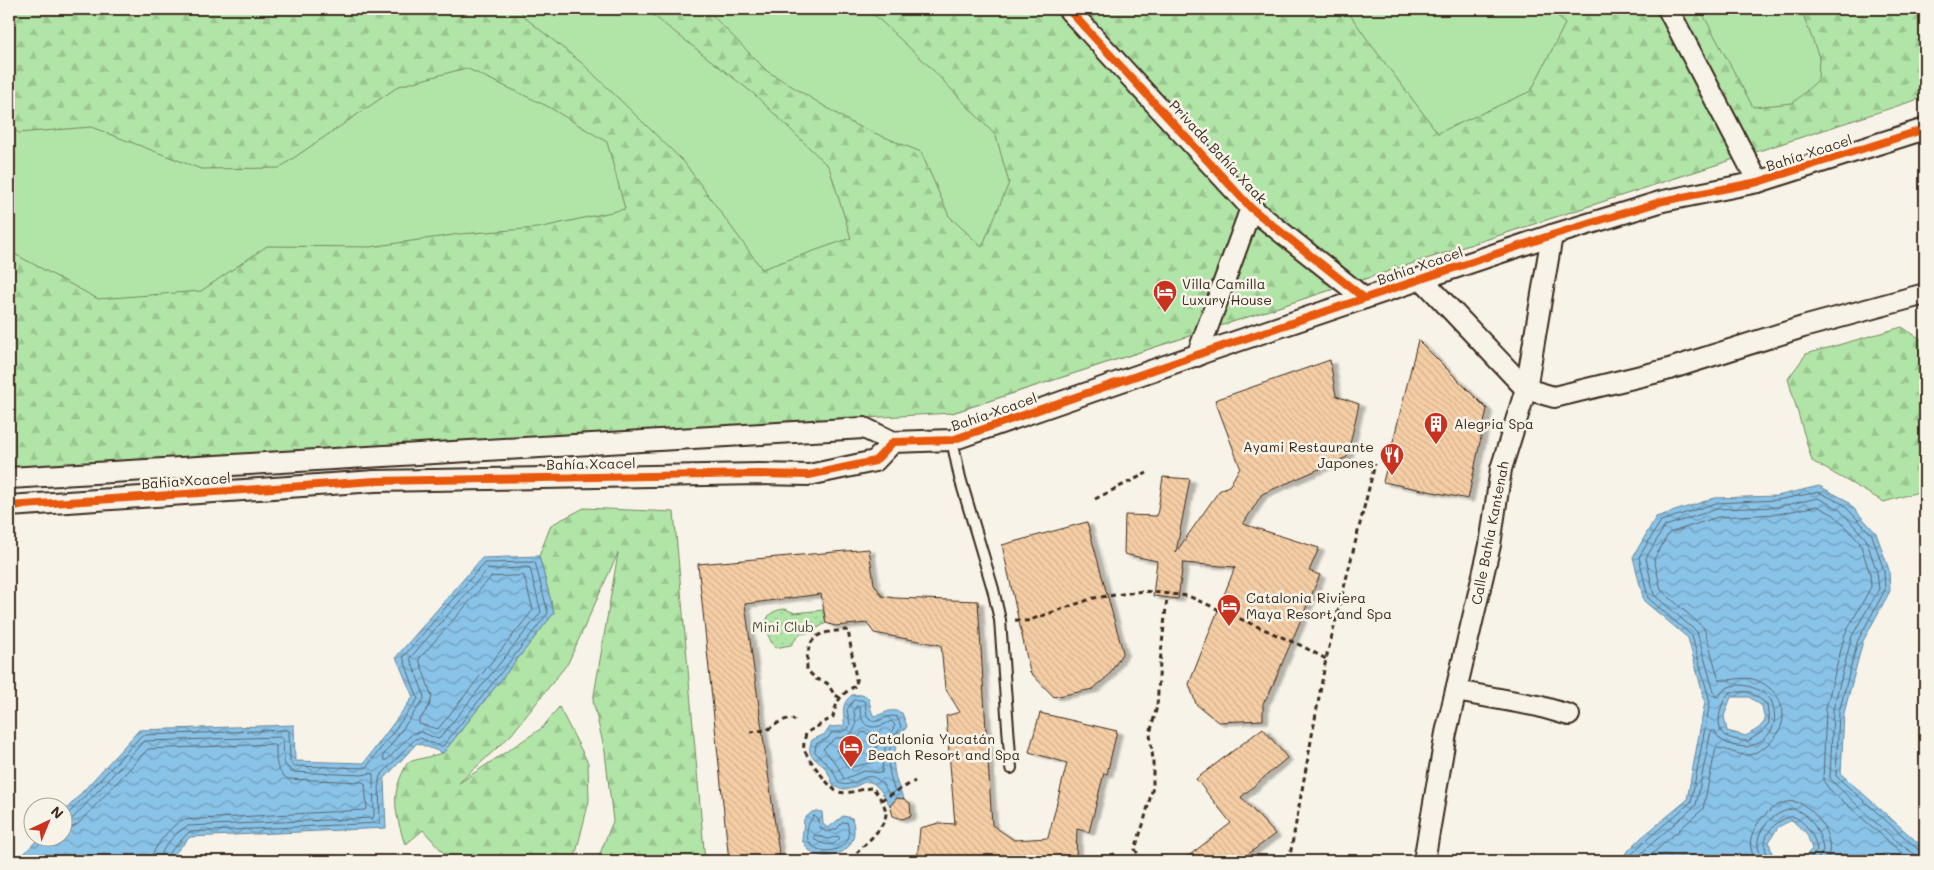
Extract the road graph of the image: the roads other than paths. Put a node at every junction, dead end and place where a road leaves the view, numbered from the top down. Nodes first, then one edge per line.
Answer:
1 (1068, 9) edge
2 (1668, 9) edge
3 (1925, 129) edge
4 (1758, 182) junction
5 (1251, 208) junction
6 (1552, 234) junction
7 (1421, 278) junction
8 (1924, 296) edge
9 (1364, 298) junction
10 (1196, 356) junction
11 (1526, 389) junction
12 (952, 440) junction
13 (893, 442) junction
14 (9, 478) edge
15 (9, 506) edge
16 (1456, 691) junction
17 (1569, 715) dead end
18 (1012, 768) dead end
19 (1424, 861) edge

1 - 5 street, Privada Bahía Xaak
2 - 4 street
3 - 4 street, Bahía Xcacel
4 - 6 street, Bahía Xcacel
5 - 9 street, Privada Bahía Xaak
5 - 10 street
6 - 7 street, Bahía Xcacel
6 - 11 street, Calle Bahía Kantenah
7 - 9 street, Bahía Xcacel
7 - 11 street
8 - 11 street
9 - 10 street, Bahía Xcacel
10 - 12 street, Bahía Xcacel
11 - 16 street, Calle Bahía Kantenah
12 - 13 street, Bahía Xcacel
12 - 18 lane
13 - 14 street, Bahía Xcacel
13 - 15 street, Bahía Xcacel
16 - 17 street
16 - 19 street, Calle Bahía Kantenah

